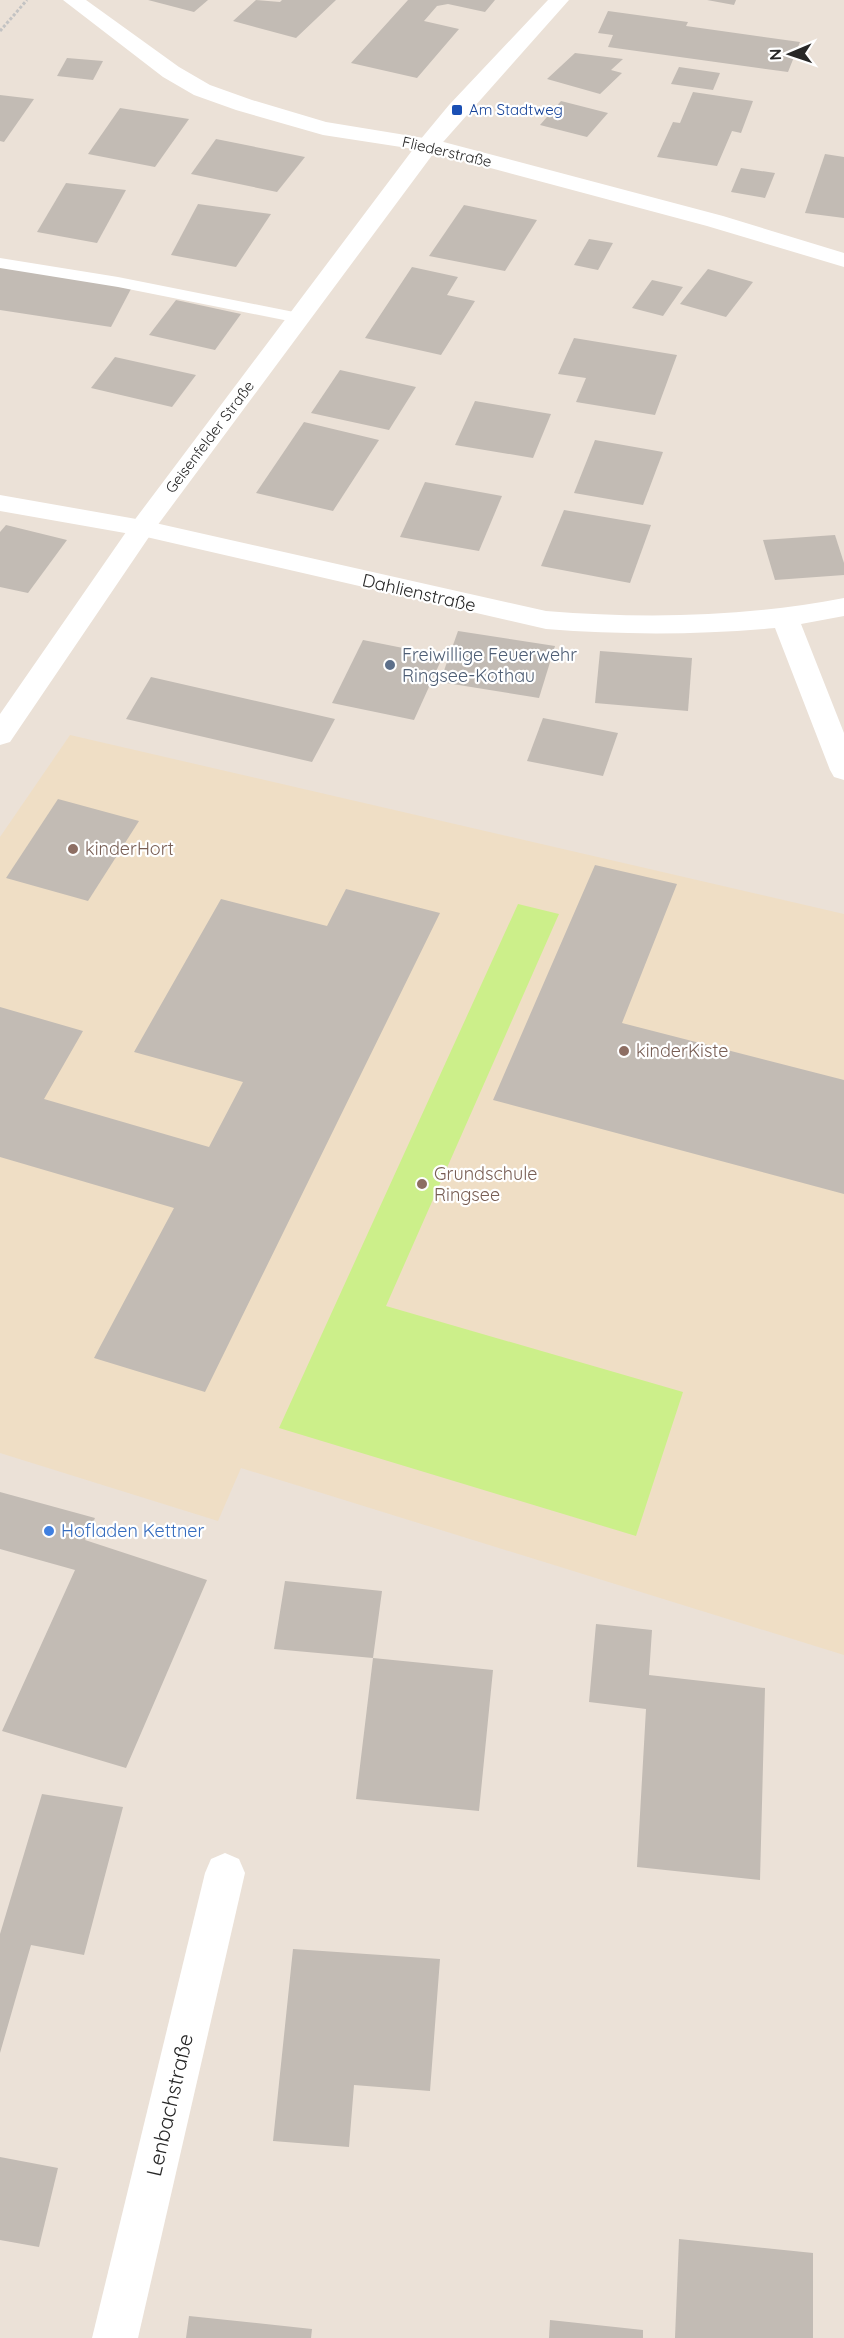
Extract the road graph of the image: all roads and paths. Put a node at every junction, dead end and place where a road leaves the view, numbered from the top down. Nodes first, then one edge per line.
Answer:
1 (27, 0) edge
2 (73, 0) edge
3 (559, 0) edge
4 (0, 31) edge
5 (428, 145) junction
6 (844, 260) edge
7 (0, 263) edge
8 (299, 318) junction
9 (0, 503) edge
10 (142, 528) junction
11 (844, 607) edge
12 (785, 618) junction
13 (0, 735) edge
14 (844, 770) edge
15 (225, 1873) dead end
16 (115, 2338) edge

1 - 4 path
2 - 5 street, Fliederstraße
3 - 5 street
5 - 6 street, Fliederstraße
5 - 8 street, Geisenfelder Straße
7 - 8 lane
8 - 10 street, Geisenfelder Straße
9 - 10 street, Dahlienstraße
10 - 12 street, Dahlienstraße
10 - 13 street, Geisenfelder Straße
11 - 12 street, Dahlienstraße
12 - 14 street
15 - 16 street, Lenbachstraße

